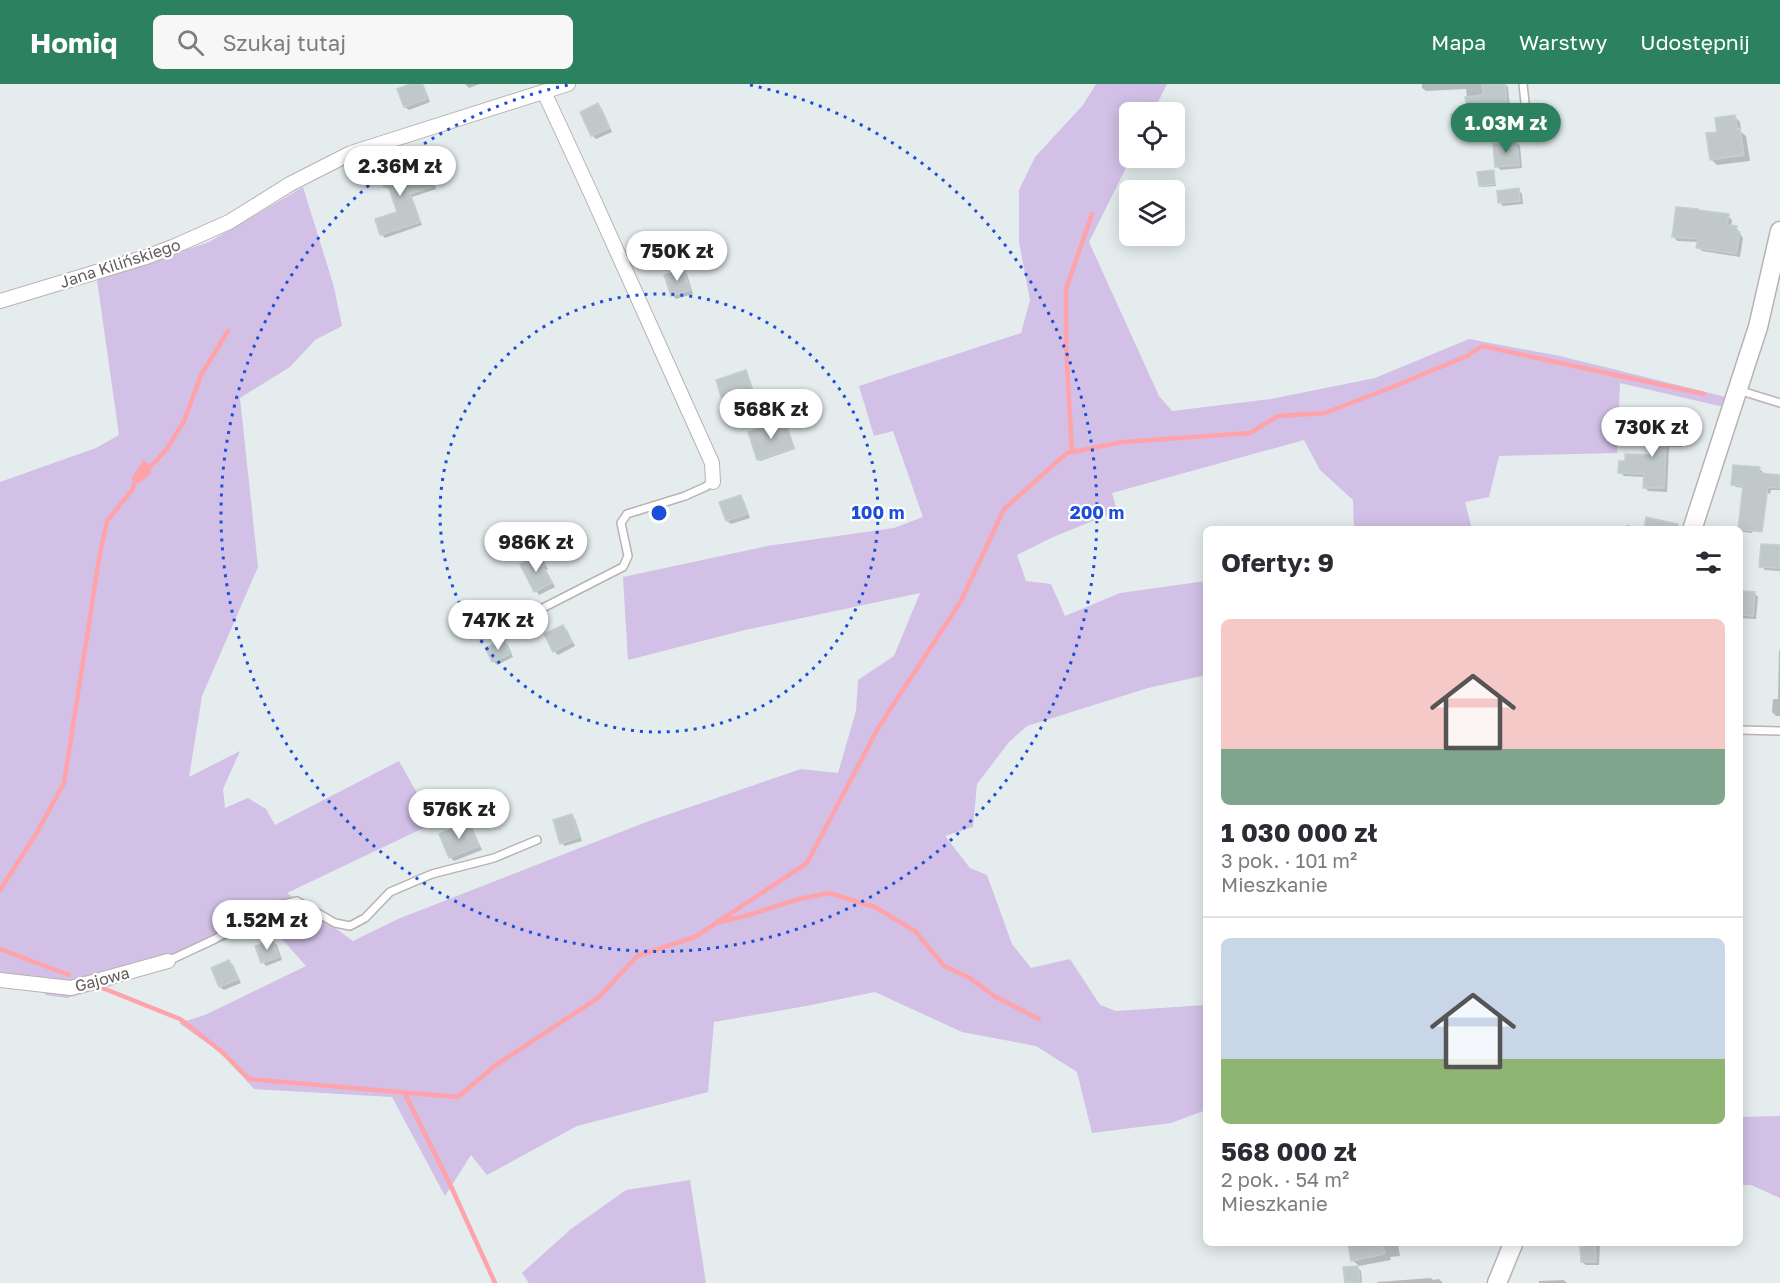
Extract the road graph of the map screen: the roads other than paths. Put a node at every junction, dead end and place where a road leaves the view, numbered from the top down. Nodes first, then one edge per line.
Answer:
1 (568, 84) edge
2 (1523, 84) edge
3 (544, 92) junction
4 (1526, 112) dead end
5 (1780, 231) edge
6 (0, 301) edge
7 (1738, 390) junction
8 (1780, 404) edge
9 (713, 482) joint
10 (1693, 526) edge
11 (528, 621) dead end
12 (1743, 730) edge
13 (1780, 731) edge
14 (537, 840) dead end
15 (168, 961) joint
16 (0, 980) edge
17 (1512, 1246) edge
18 (1497, 1283) edge

1 - 3 street, Jana Kilińskiego
2 - 4 lane
3 - 6 street, Jana Kilińskiego
3 - 9 street
5 - 7 street
7 - 8 lane
7 - 10 street
9 - 11 lane
12 - 13 lane
14 - 15 lane
15 - 16 street, Gajowa
17 - 18 street

